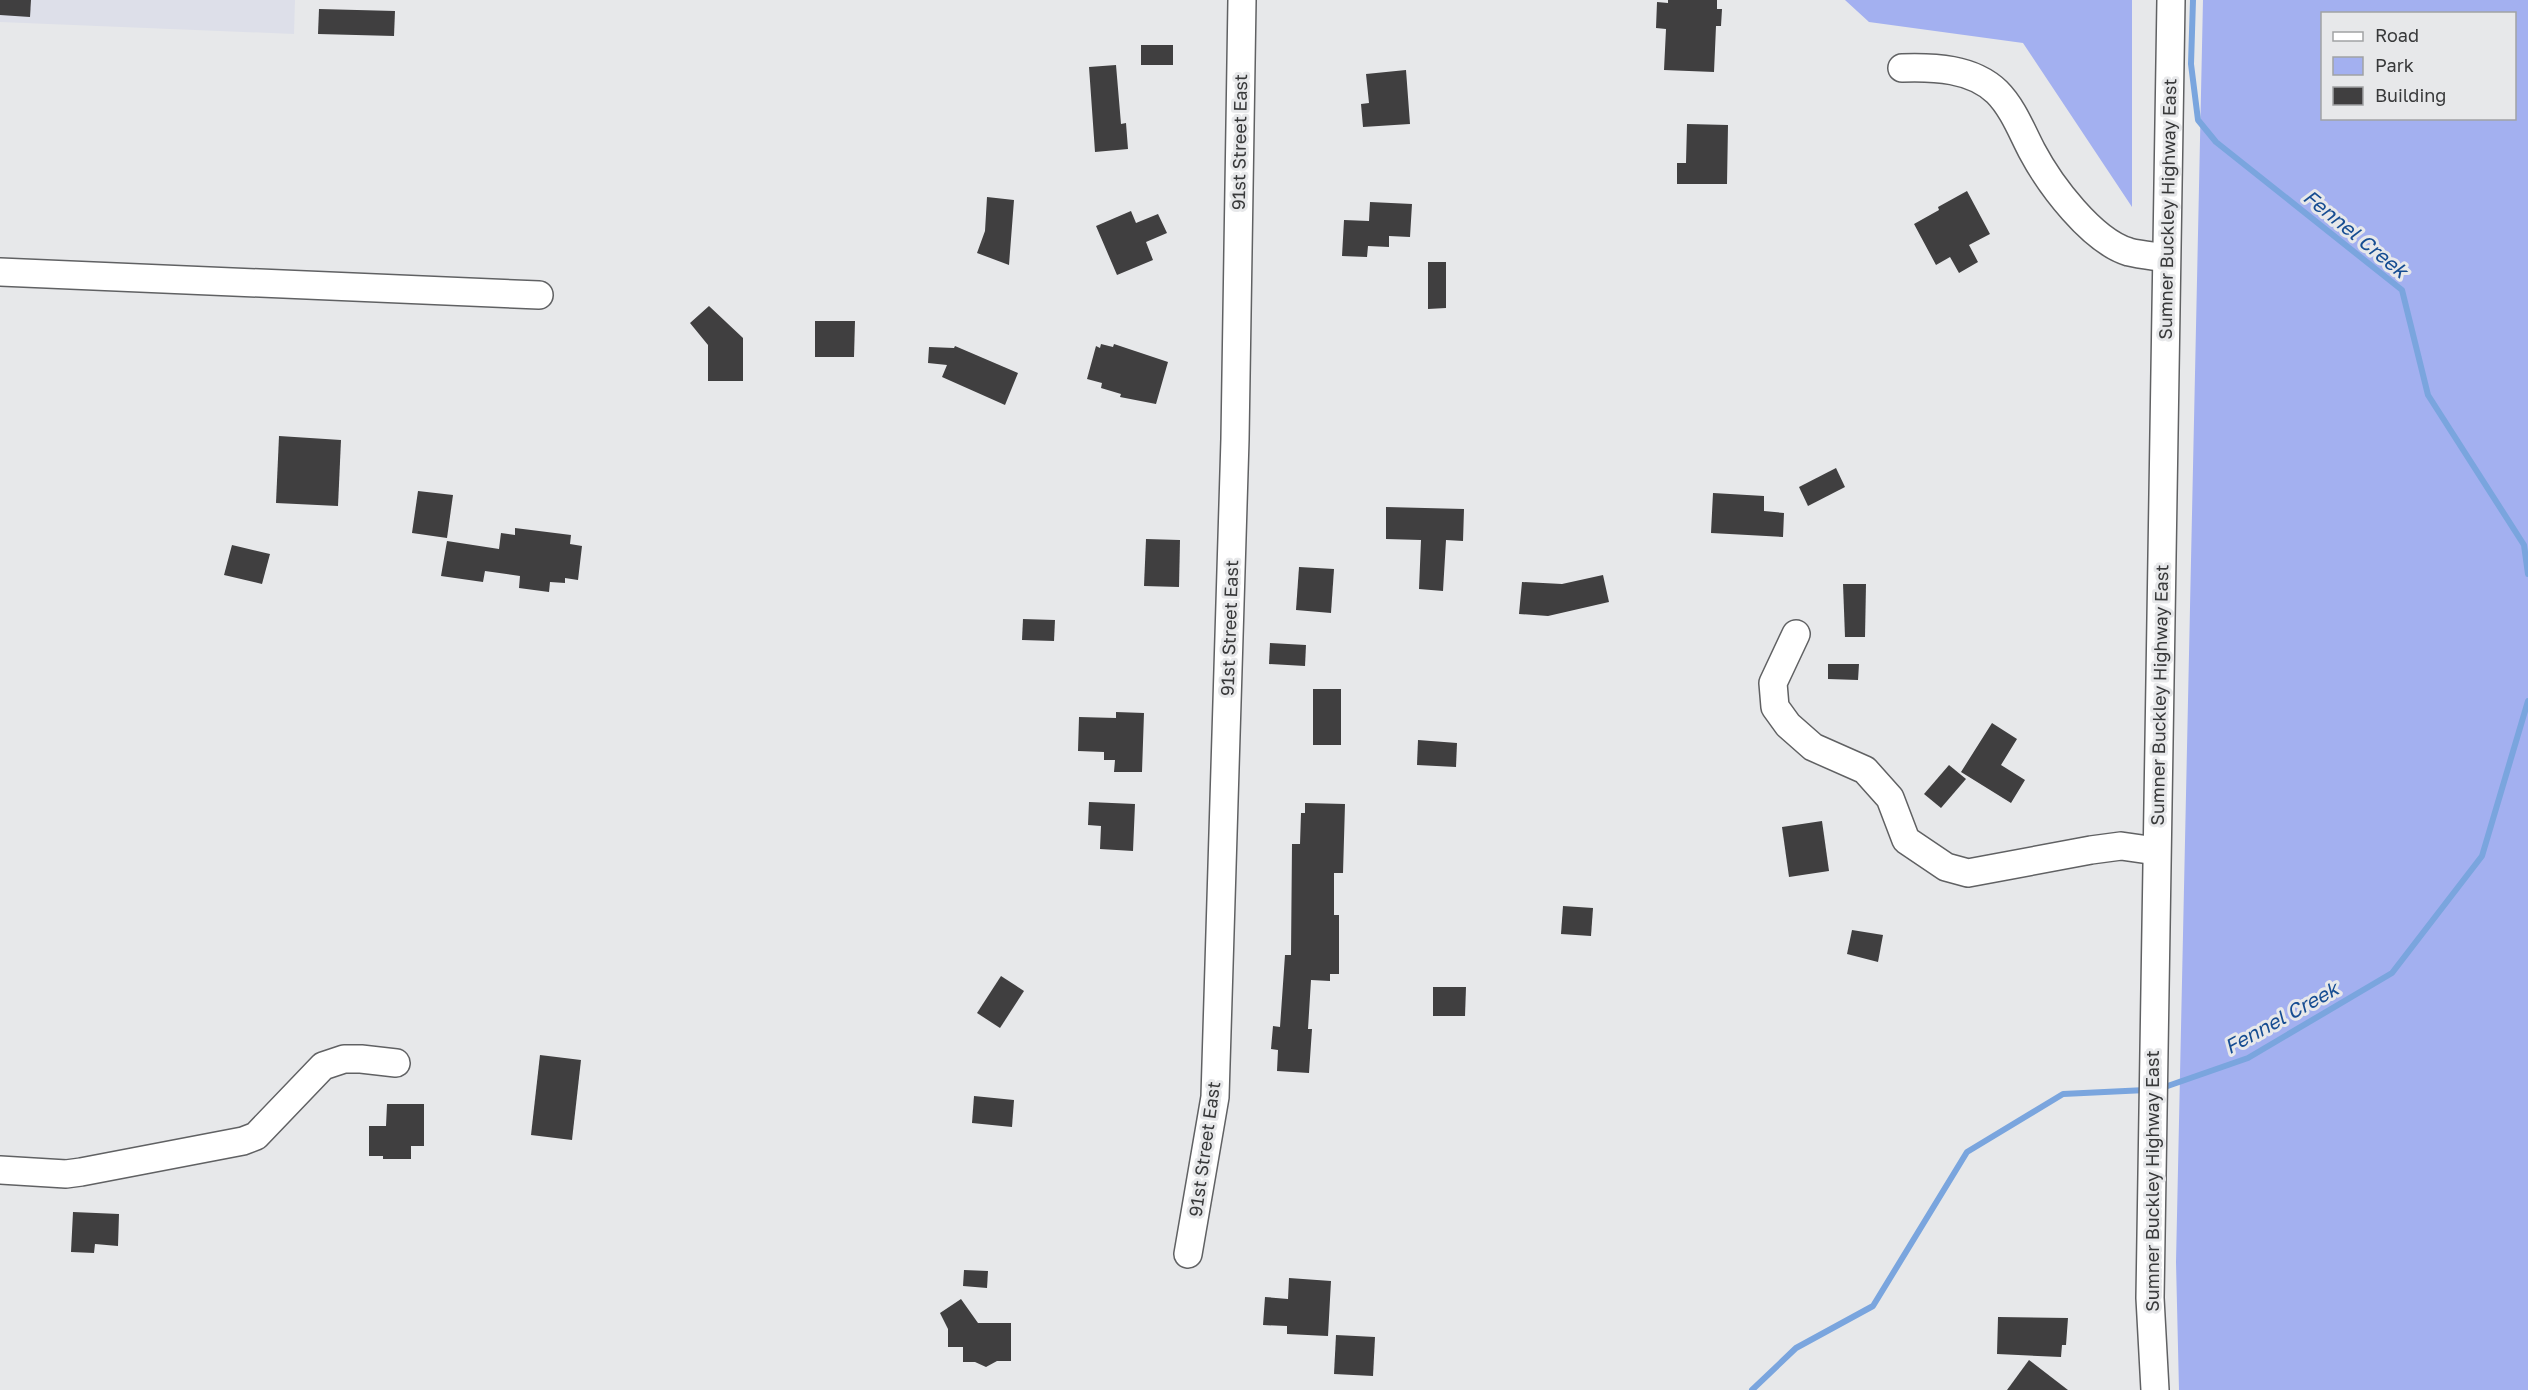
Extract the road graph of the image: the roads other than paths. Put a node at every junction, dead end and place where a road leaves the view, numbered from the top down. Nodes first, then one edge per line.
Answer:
1 (1242, 0) edge
2 (2171, 0) edge
3 (1902, 68) dead end
4 (2166, 258) junction
5 (0, 272) edge
6 (539, 295) dead end
7 (1796, 634) dead end
8 (2156, 851) junction
9 (396, 1063) dead end
10 (0, 1170) edge
11 (1188, 1254) dead end
12 (2156, 1390) edge

1 - 11 street, 91st Street East
2 - 4 street, Sumner Buckley Highway East
3 - 4 street
4 - 8 street, Sumner Buckley Highway East
5 - 6 street
7 - 8 street
8 - 12 street, Sumner Buckley Highway East
9 - 10 street

